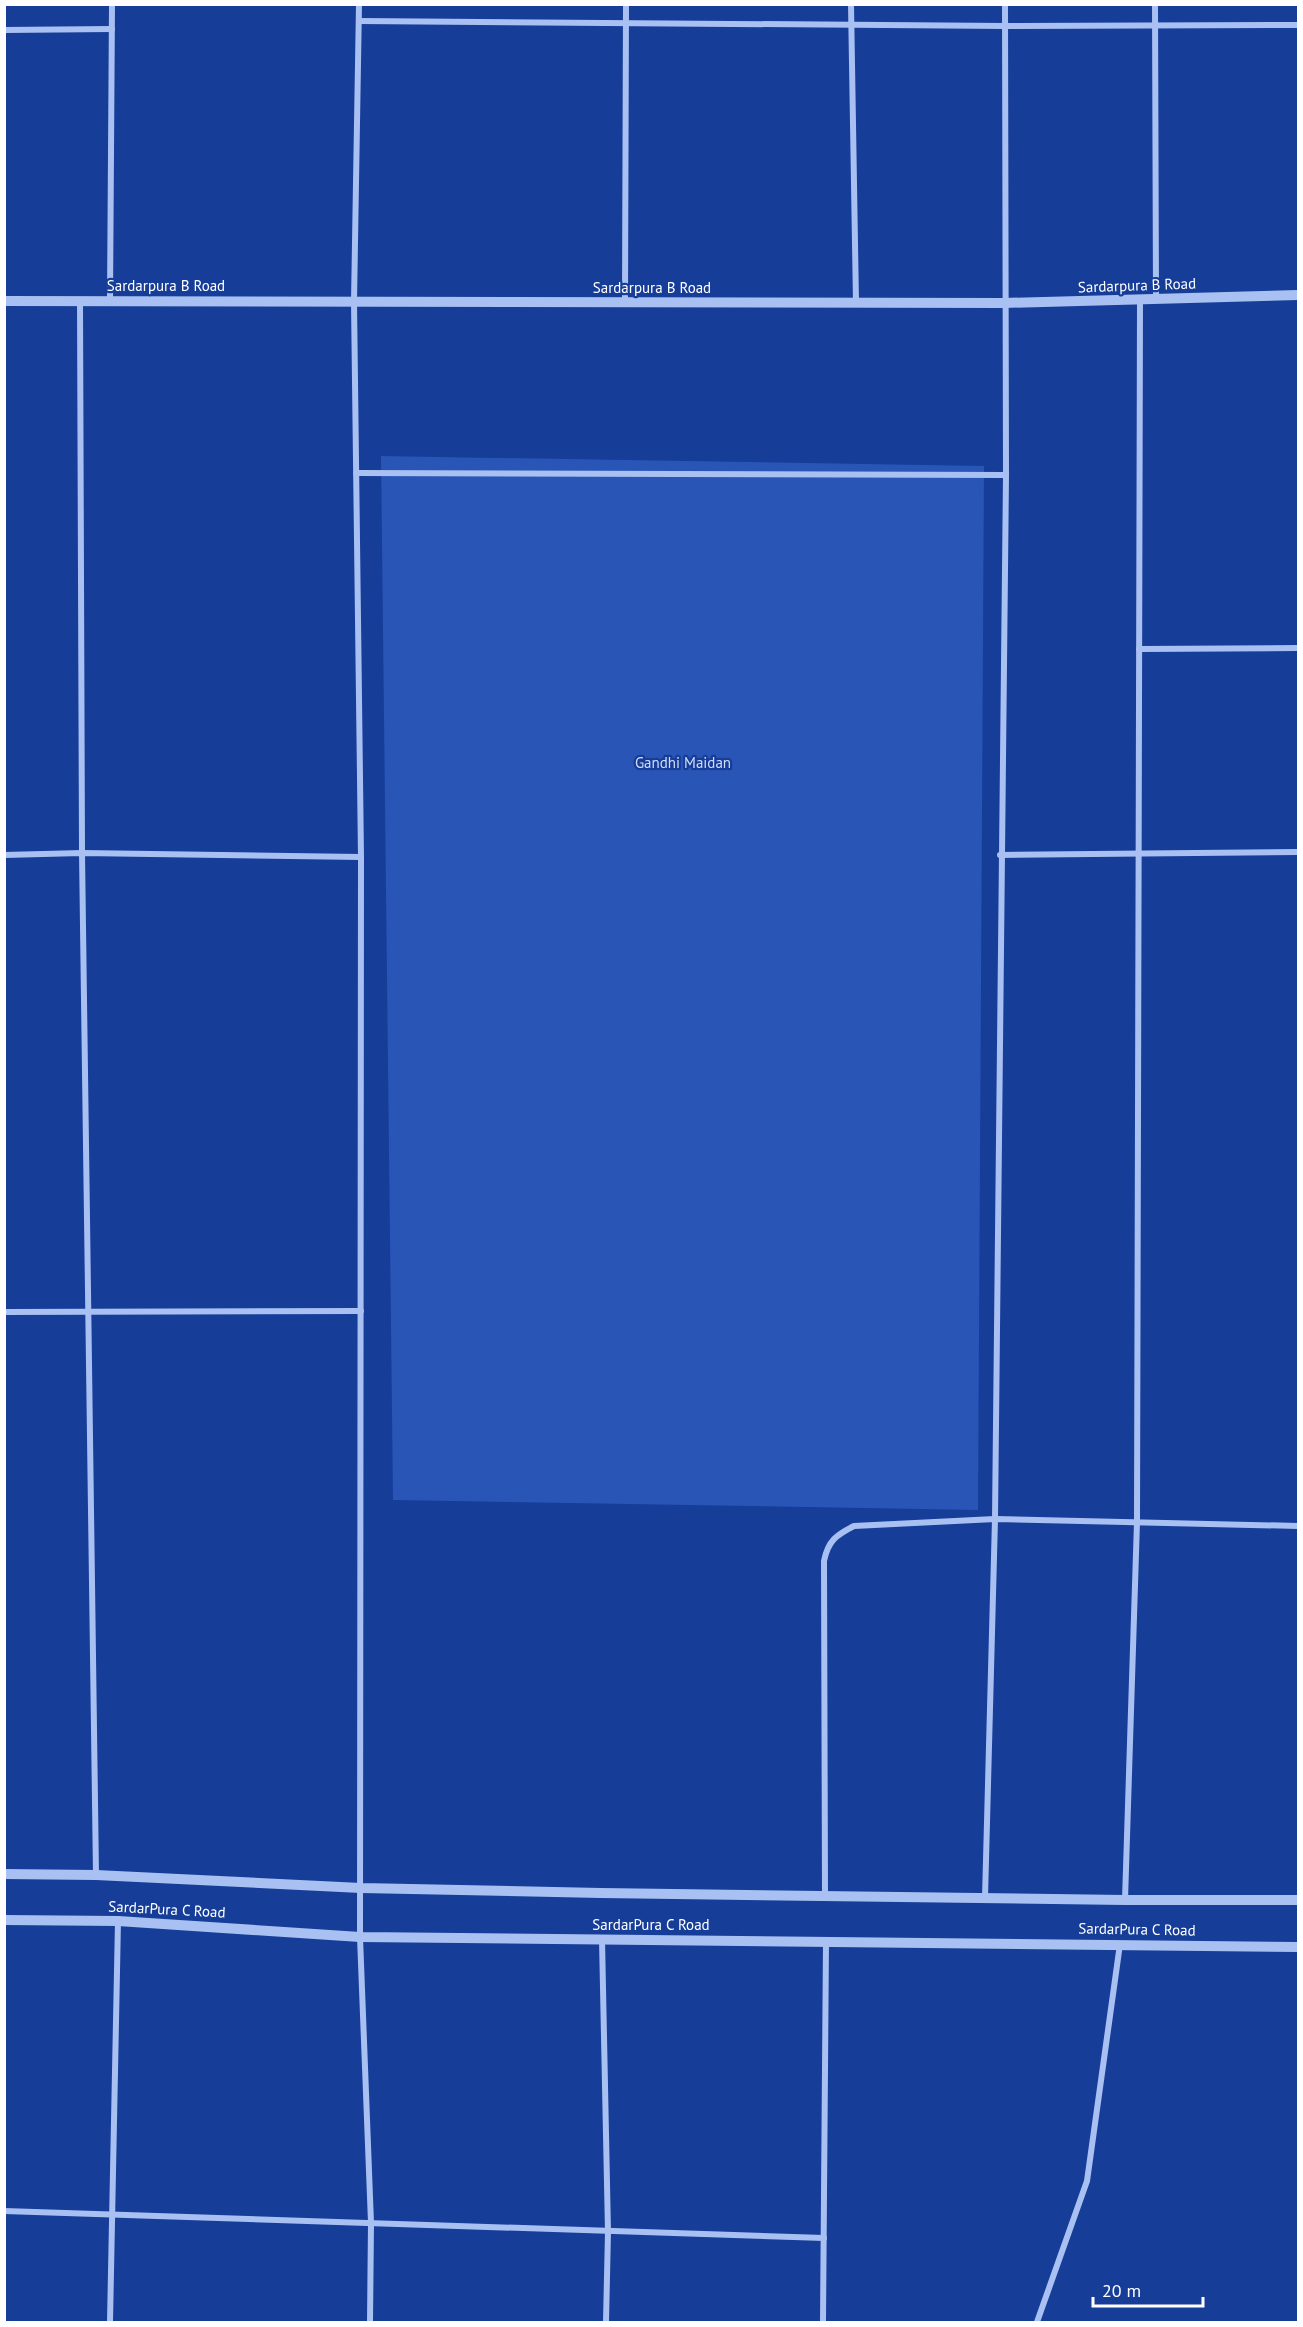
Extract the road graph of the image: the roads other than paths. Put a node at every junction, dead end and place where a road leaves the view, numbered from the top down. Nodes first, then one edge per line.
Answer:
1 (112, 4) edge
2 (359, 4) edge
3 (626, 4) edge
4 (851, 4) edge
5 (1005, 4) edge
6 (1155, 4) edge
7 (359, 21) junction
8 (625, 23) junction
9 (851, 25) junction
10 (1299, 25) edge
11 (1005, 26) junction
12 (1155, 26) junction
13 (112, 29) junction
14 (4, 30) edge
15 (1299, 295) edge
16 (1156, 299) junction
17 (80, 300) junction
18 (110, 300) junction
19 (1140, 300) junction
20 (4, 301) edge
21 (354, 302) junction
22 (625, 302) junction
23 (856, 303) junction
24 (1004, 303) junction
25 (356, 473) junction
26 (1005, 475) junction
27 (1299, 648) edge
28 (1139, 649) junction
29 (1299, 852) edge
30 (82, 853) junction
31 (4, 855) edge
32 (1000, 855) junction
33 (1138, 856) junction
34 (361, 857) junction
35 (361, 1311) junction
36 (4, 1312) edge
37 (89, 1312) junction
38 (995, 1519) junction
39 (1137, 1522) junction
40 (1299, 1526) edge
41 (4, 1874) edge
42 (96, 1875) junction
43 (361, 1888) junction
44 (825, 1896) junction
45 (985, 1899) junction
46 (1125, 1900) junction
47 (1299, 1900) edge
48 (4, 1920) edge
49 (118, 1921) junction
50 (360, 1936) junction
51 (602, 1939) junction
52 (826, 1940) junction
53 (1120, 1943) junction
54 (1299, 1947) edge
55 (4, 2211) edge
56 (111, 2216) junction
57 (371, 2223) junction
58 (608, 2232) junction
59 (824, 2238) junction
60 (110, 2322) edge
61 (370, 2322) edge
62 (606, 2322) edge
63 (823, 2322) edge
64 (1037, 2322) edge

1 - 13 street
2 - 7 street
3 - 8 street
4 - 9 street
5 - 11 street
6 - 12 street
7 - 8 street
7 - 21 street
8 - 9 street
8 - 22 street
9 - 11 street
9 - 23 street
10 - 12 street
11 - 12 street
11 - 24 street
12 - 16 street
13 - 14 street
13 - 18 street
15 - 16 street, Sardarpura B Road
16 - 19 street, Sardarpura B Road
17 - 18 street, Sardarpura B Road
17 - 20 street, Sardarpura B Road
17 - 30 street
18 - 21 street, Sardarpura B Road
19 - 24 street, Sardarpura B Road
19 - 28 street
21 - 22 street, Sardarpura B Road
21 - 25 street
22 - 23 street, Sardarpura B Road
23 - 24 street, Sardarpura B Road
24 - 26 street
25 - 26 street
25 - 34 street
26 - 32 street
27 - 28 street
28 - 33 street
29 - 33 street
30 - 31 street
30 - 34 street
30 - 37 street
32 - 33 street
32 - 38 street
33 - 39 street
34 - 35 street
35 - 37 street
35 - 43 street
36 - 37 street
37 - 42 street
38 - 39 street
38 - 44 street
38 - 45 street
39 - 40 street
39 - 46 street
41 - 42 street, SardarPura C Road
42 - 43 street, SardarPura C Road
43 - 44 street, SardarPura C Road
43 - 50 street
44 - 45 street, SardarPura C Road
45 - 46 street, SardarPura C Road
46 - 47 street, SardarPura C Road
48 - 49 street, SardarPura C Road
49 - 50 street, SardarPura C Road
49 - 56 street
50 - 51 street, SardarPura C Road
50 - 57 street
51 - 52 street, SardarPura C Road
51 - 58 street
52 - 53 street, SardarPura C Road
52 - 59 street
53 - 54 street, SardarPura C Road
53 - 64 street
55 - 56 street
56 - 57 street
56 - 60 street
57 - 58 street
57 - 61 street
58 - 59 street
58 - 62 street
59 - 63 street

